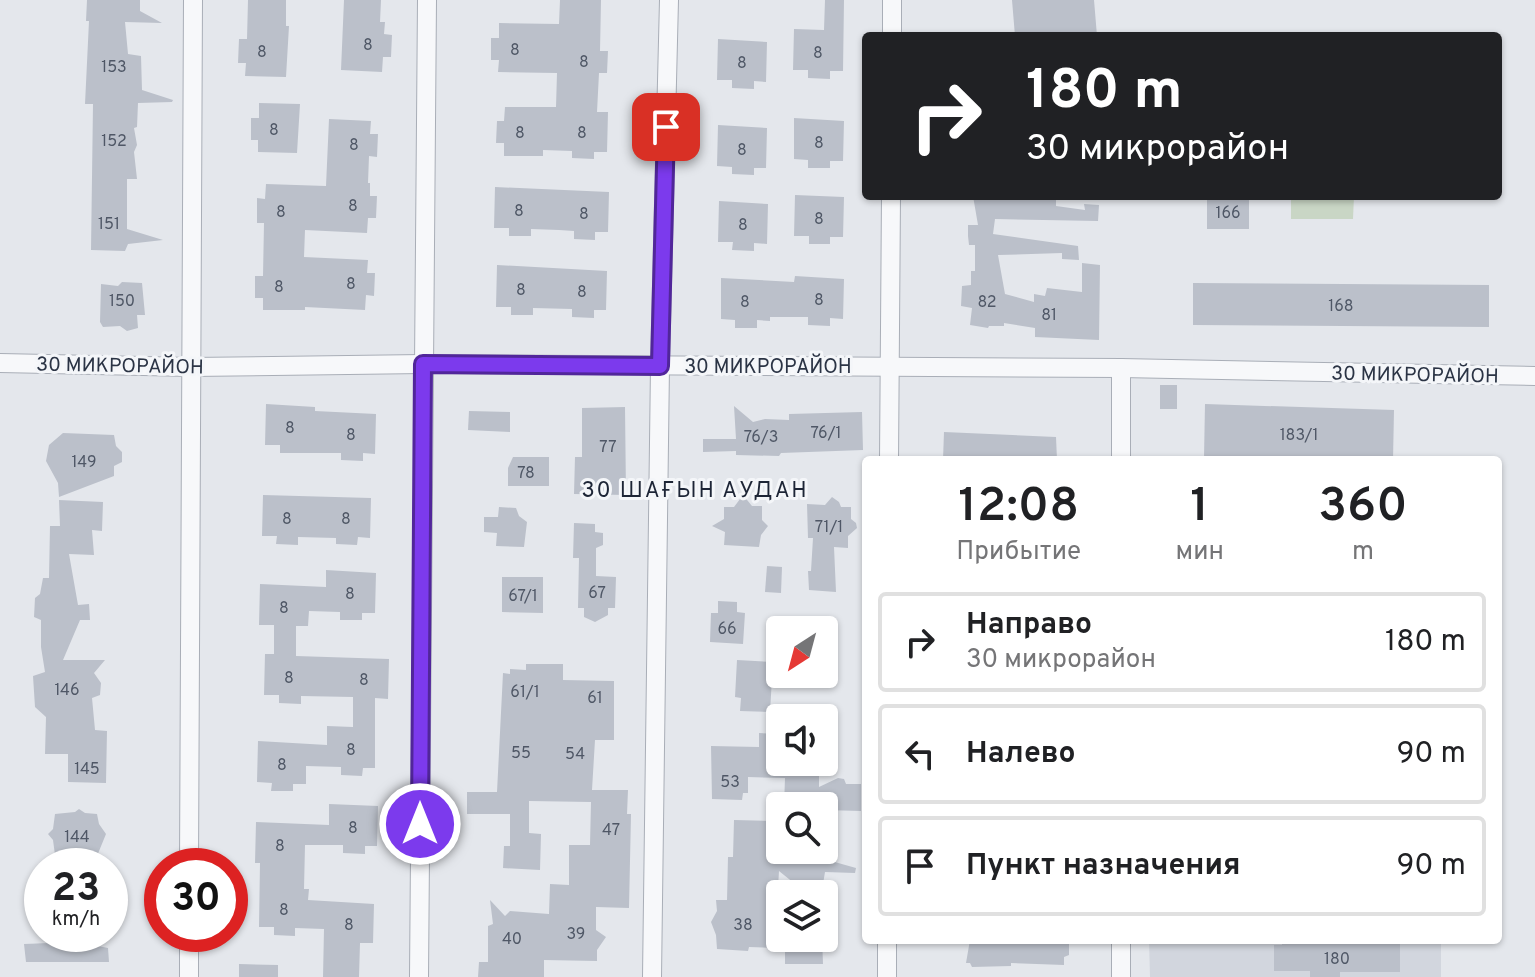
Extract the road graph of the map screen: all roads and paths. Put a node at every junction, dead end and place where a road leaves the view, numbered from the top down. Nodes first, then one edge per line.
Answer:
1 (193, 0) edge
2 (427, 0) edge
3 (669, 0) edge
4 (892, 0) edge
5 (892, 32) edge
6 (891, 200) edge
7 (0, 363) edge
8 (423, 364) junction
9 (660, 366) junction
10 (191, 367) junction
11 (890, 367) junction
12 (1121, 368) junction
13 (1535, 376) edge
14 (889, 456) edge
15 (1121, 456) edge
16 (189, 848) edge
17 (887, 944) edge
18 (1121, 944) edge
19 (189, 952) edge
20 (189, 977) edge
21 (419, 977) edge
22 (652, 977) edge
23 (887, 977) edge
24 (1121, 977) edge

1 - 10 street
2 - 8 street
3 - 9 street
4 - 5 street
6 - 11 street
7 - 10 street, 30 МИКРОРАЙОН
8 - 9 street, 30 МИКРОРАЙОН
8 - 10 street, 30 МИКРОРАЙОН
8 - 21 street
9 - 11 street, 30 МИКРОРАЙОН
9 - 22 street
10 - 16 street
11 - 12 street, 30 МИКРОРАЙОН
11 - 14 street
12 - 13 street, 30 МИКРОРАЙОН
12 - 15 street
17 - 23 street
18 - 24 street
19 - 20 street

